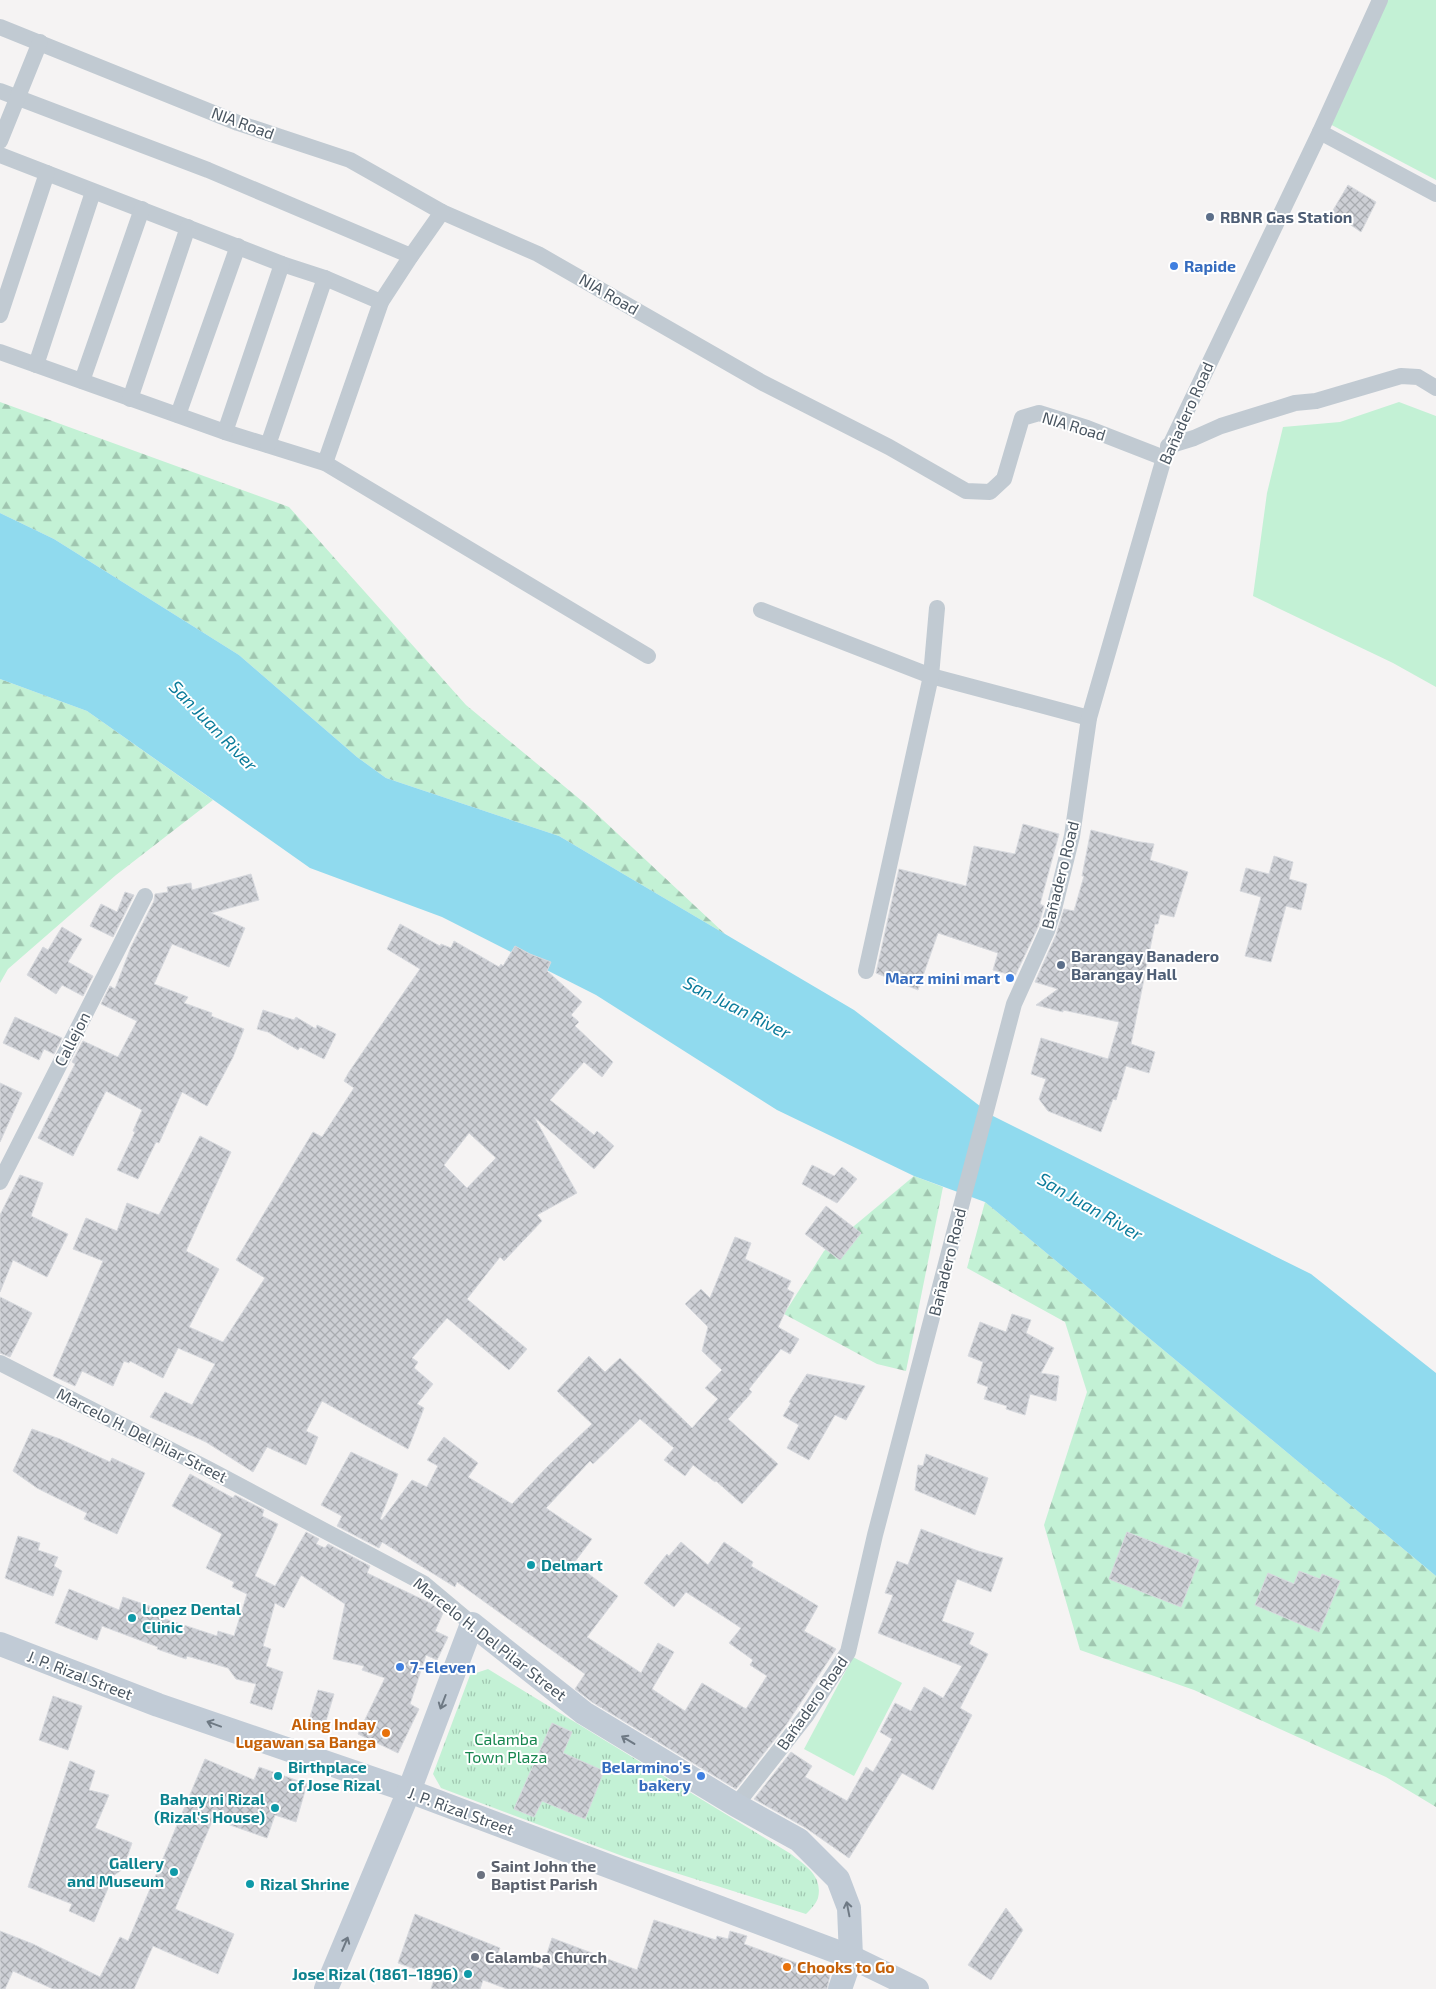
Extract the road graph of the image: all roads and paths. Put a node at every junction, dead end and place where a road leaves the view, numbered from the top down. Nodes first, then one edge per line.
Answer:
1 (1380, 0) edge
2 (0, 27) edge
3 (40, 42) junction
4 (0, 91) edge
5 (18, 97) junction
6 (1320, 132) junction
7 (0, 141) edge
8 (0, 155) edge
9 (47, 173) junction
10 (93, 192) junction
11 (1436, 194) edge
12 (142, 210) junction
13 (442, 212) junction
14 (188, 228) junction
15 (238, 246) junction
16 (411, 256) junction
17 (282, 264) junction
18 (325, 278) junction
19 (381, 302) junction
20 (0, 315) edge
21 (0, 352) edge
22 (36, 366) junction
23 (82, 381) junction
24 (1436, 388) edge
25 (130, 399) junction
26 (178, 415) junction
27 (225, 432) junction
28 (268, 445) junction
29 (1166, 452) junction
30 (325, 463) junction
31 (937, 608) dead end
32 (761, 610) dead end
33 (648, 656) dead end
34 (931, 676) junction
35 (1089, 718) junction
36 (145, 896) dead end
37 (866, 970) dead end
38 (0, 1182) edge
39 (0, 1363) edge
40 (472, 1624) junction
41 (0, 1644) edge
42 (409, 1792) junction
43 (736, 1805) junction
44 (851, 1957) junction
45 (326, 1989) edge
46 (840, 1989) edge
47 (917, 1989) edge

1 - 6 street, Bañadero Road
2 - 3 street, NIA Road
3 - 5 street
3 - 13 street, NIA Road
4 - 5 street
5 - 7 street
5 - 16 street
6 - 11 street
6 - 29 street, Bañadero Road
8 - 9 street
9 - 10 street
9 - 20 street
10 - 12 street
10 - 22 street
12 - 14 street
12 - 23 street
13 - 16 street
13 - 29 street, NIA Road
14 - 15 street
14 - 25 street
15 - 17 street
15 - 26 street
16 - 19 street
17 - 18 street
17 - 27 street
18 - 19 street
18 - 28 street
19 - 30 street
21 - 22 street
22 - 23 street
23 - 25 street
24 - 29 street
25 - 26 street
26 - 27 street
27 - 28 street
28 - 30 street
29 - 35 street, Bañadero Road
30 - 33 street
31 - 34 street
32 - 34 street
34 - 35 street
34 - 37 street
35 - 43 street, Bañadero Road
36 - 38 street, Callejon
39 - 40 street, Marcelo H. Del Pilar Street
40 -> 42 main road
43 -> 40 main road, Marcelo H. Del Pilar Street
42 -> 41 main road, J. P. Rizal Street
42 - 44 main road, J. P. Rizal Street
45 -> 42 main road
44 -> 43 main road, Marcelo H. Del Pilar Street
44 - 46 main road
44 - 47 main road, J. P. Rizal Street

